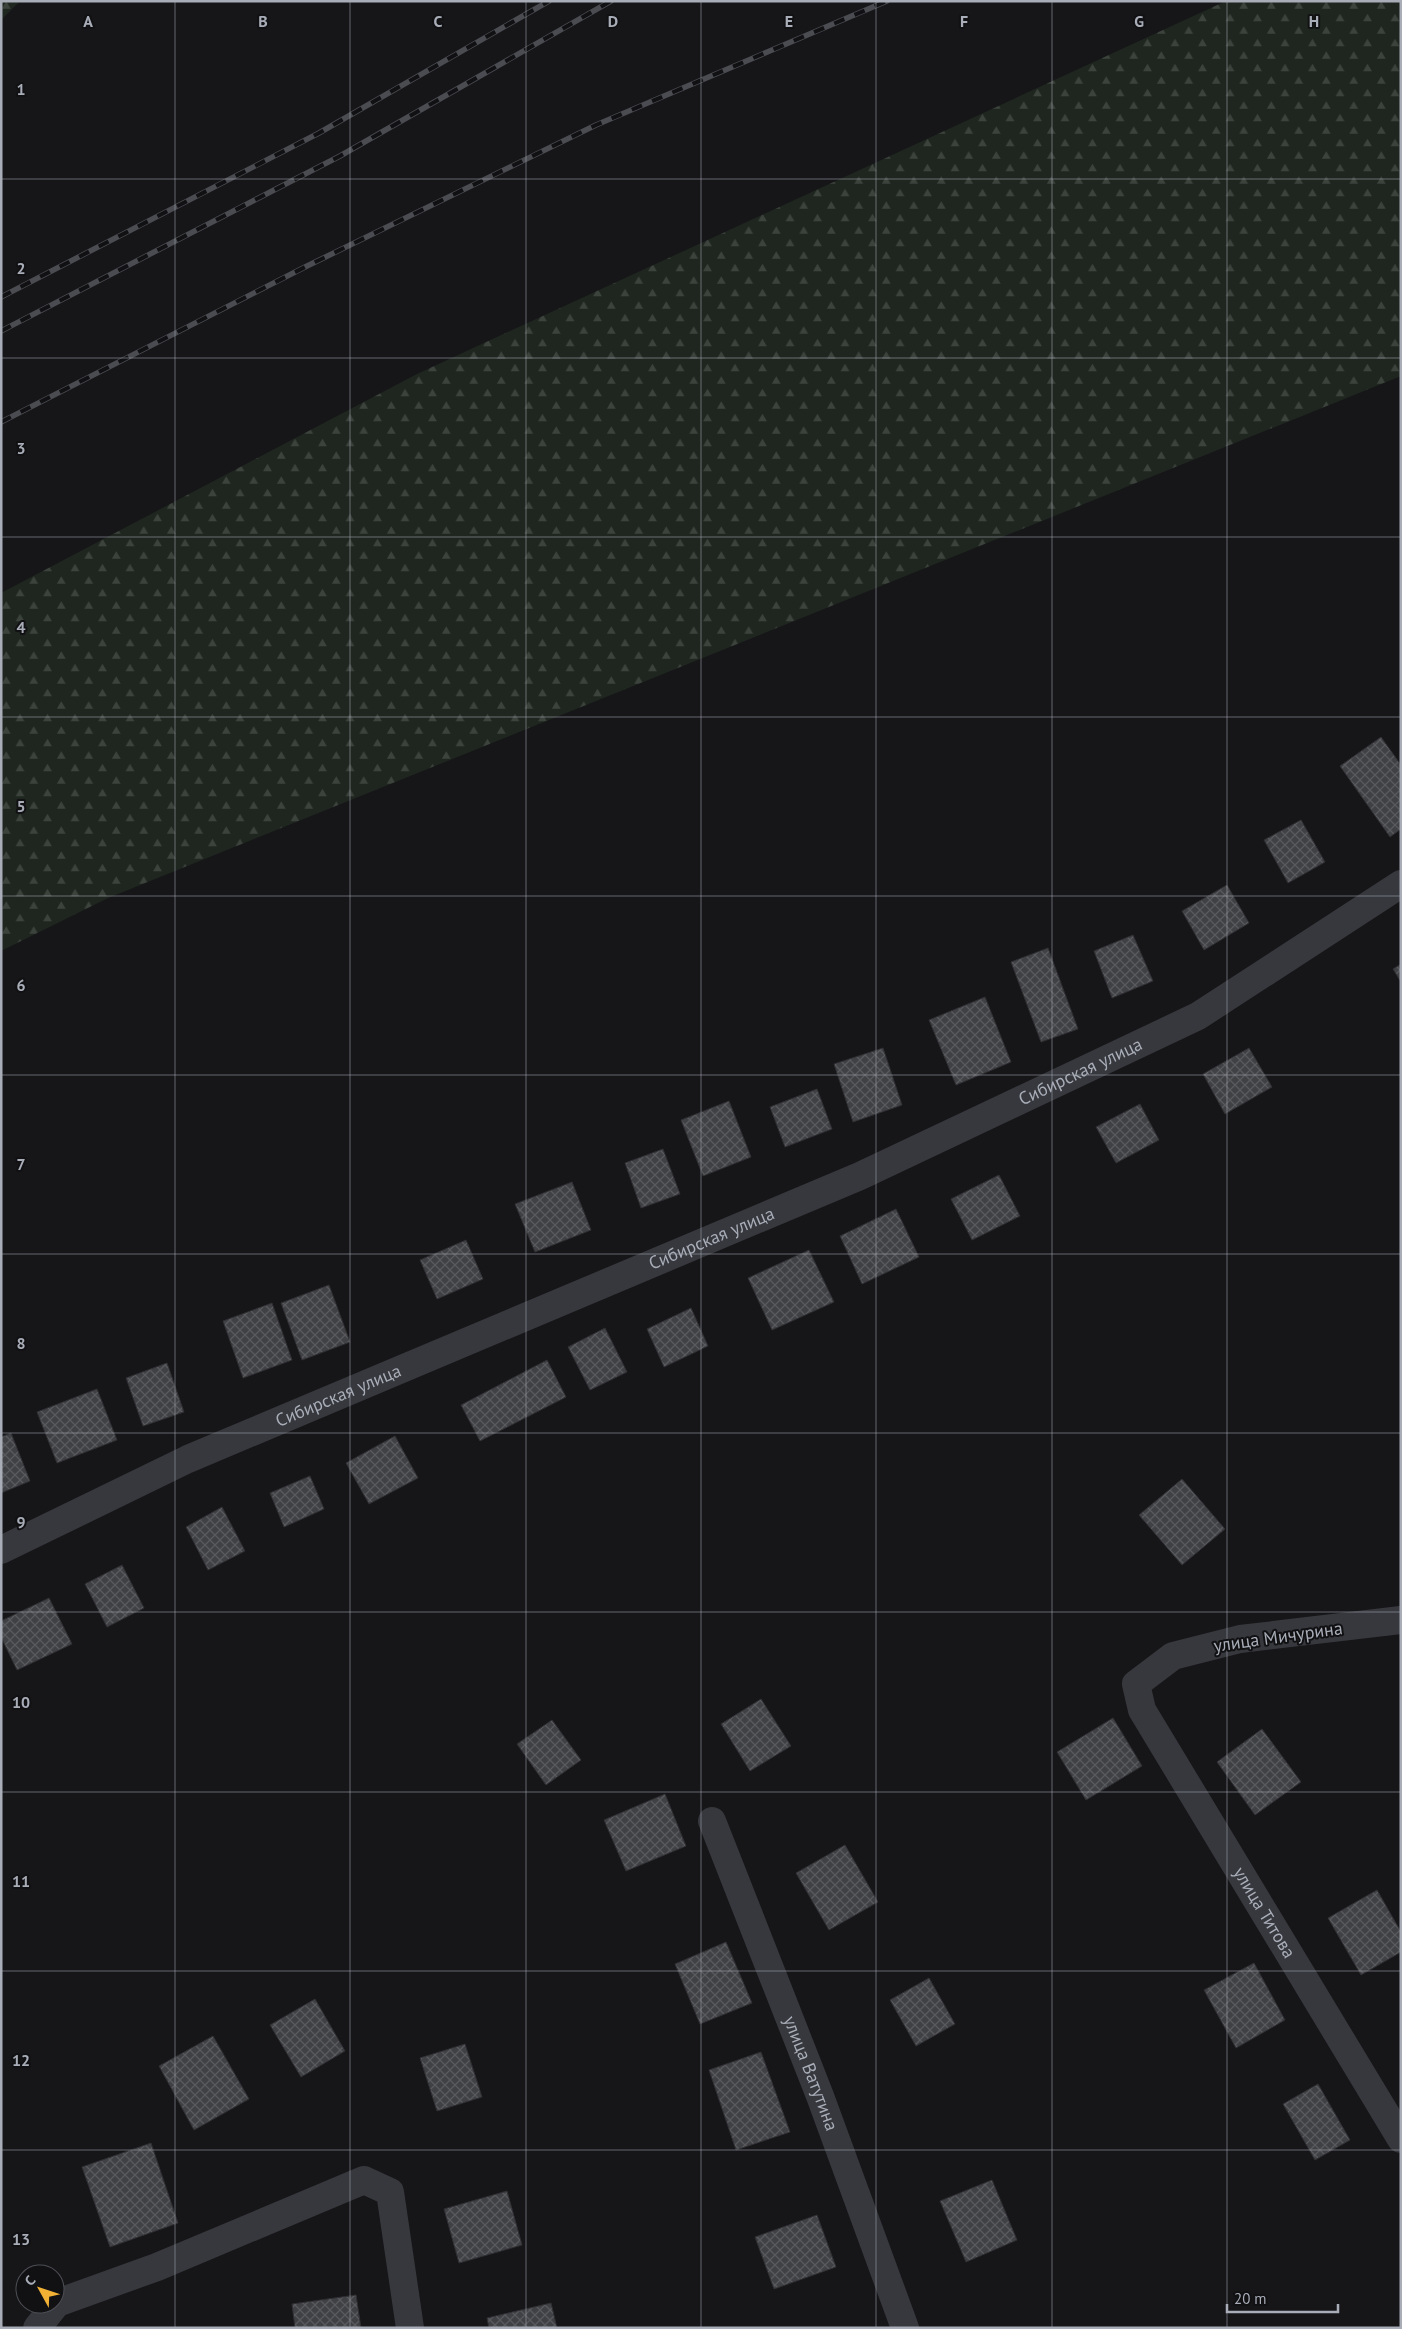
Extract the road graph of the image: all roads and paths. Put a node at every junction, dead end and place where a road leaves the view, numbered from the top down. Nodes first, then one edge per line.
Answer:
1 (1401, 884) edge
2 (1, 1550) edge
3 (1401, 1620) edge
4 (1136, 1684) joint
5 (712, 1821) dead end
6 (1401, 2139) edge
7 (37, 2328) edge
8 (410, 2328) edge
9 (905, 2328) edge

1 - 2 street, Сибирская улица
3 - 4 street, улица Мичурина
4 - 6 street, улица Титова
5 - 9 street, улица Ватутина
7 - 8 street

